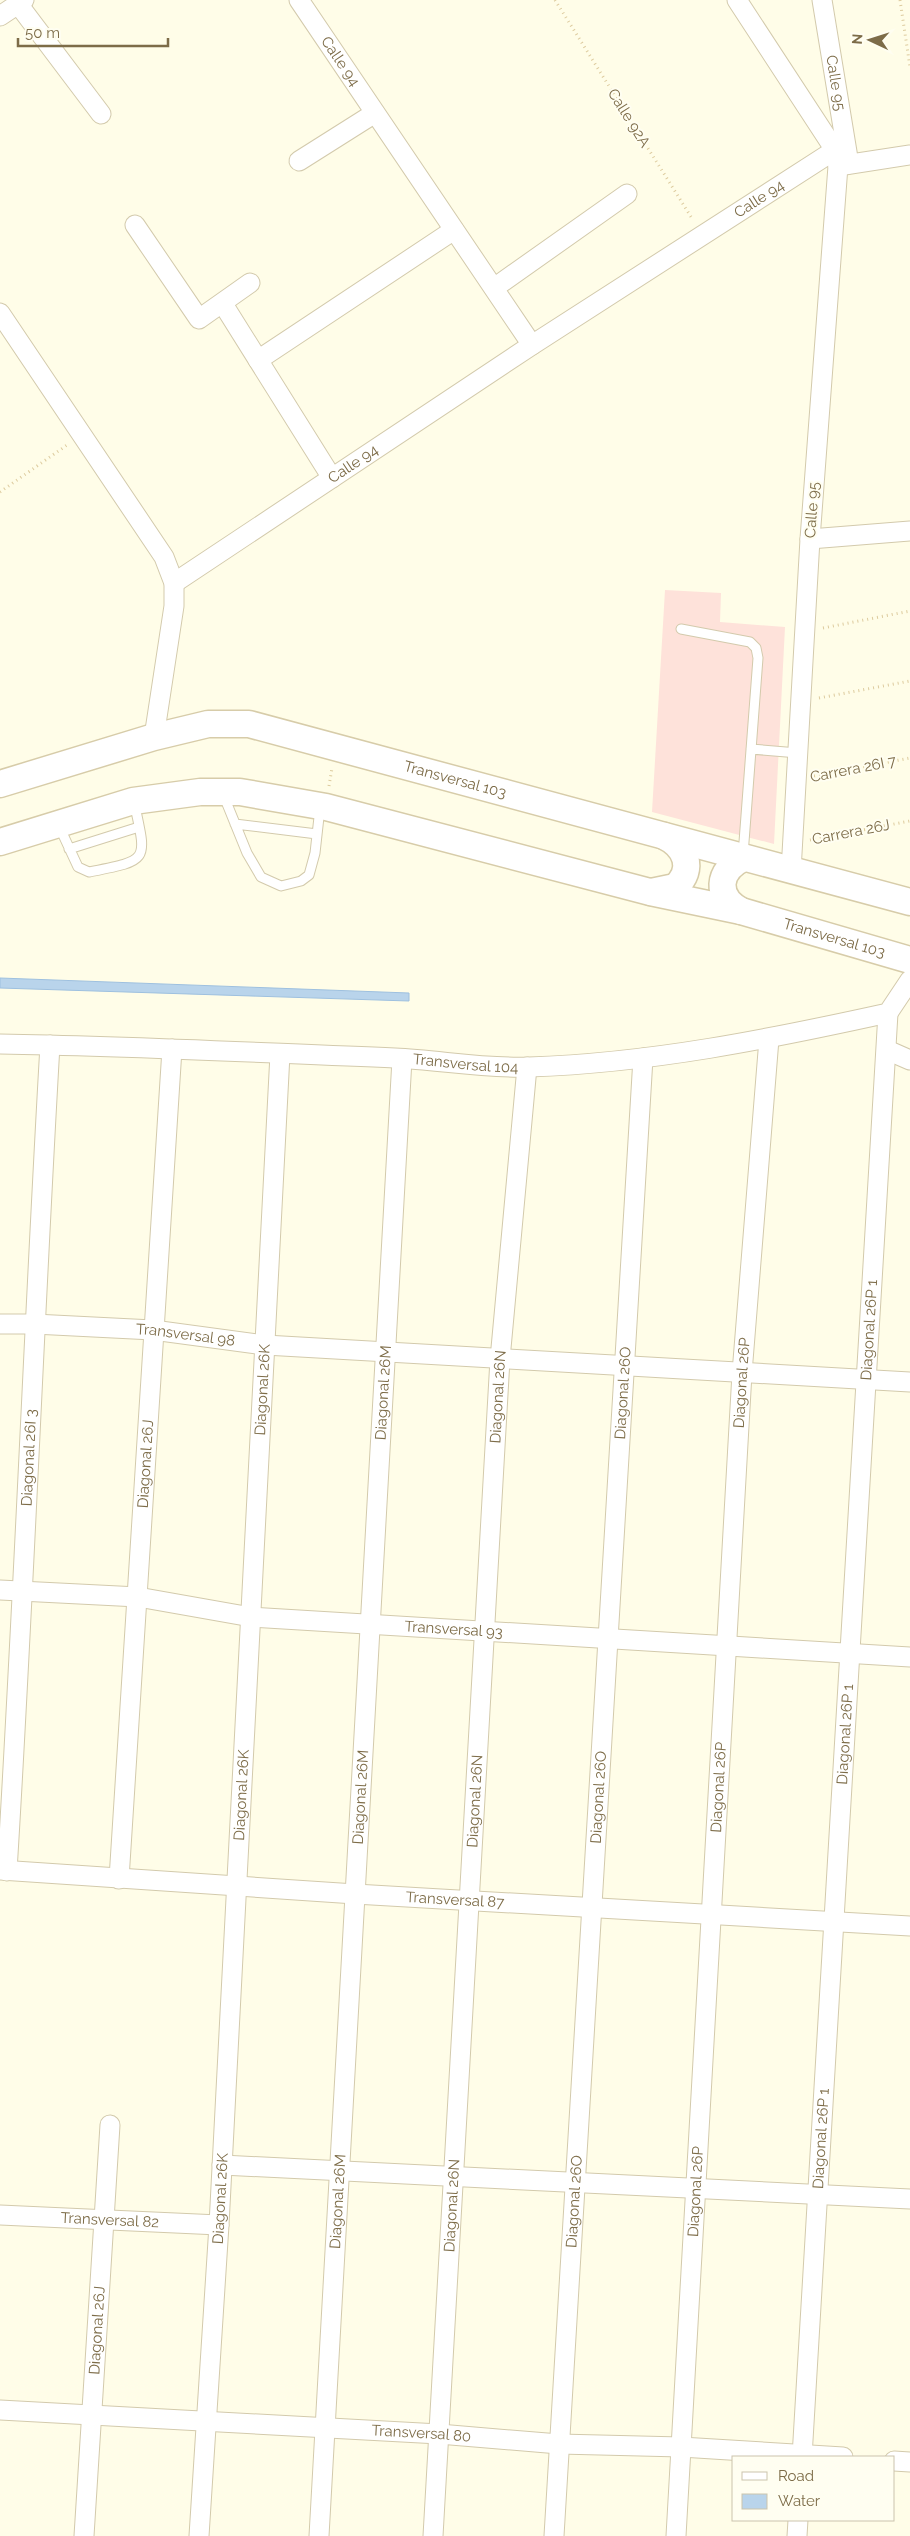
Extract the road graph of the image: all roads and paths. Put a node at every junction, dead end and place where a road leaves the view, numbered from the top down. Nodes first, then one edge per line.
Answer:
1 (299, 0) edge
2 (555, 0) edge
3 (737, 0) edge
4 (822, 0) edge
5 (900, 0) edge
6 (21, 2) edge
7 (0, 16) edge
8 (910, 67) edge
9 (375, 112) junction
10 (101, 114) dead end
11 (910, 154) edge
12 (841, 160) junction
13 (299, 162) dead end
14 (627, 194) dead end
15 (135, 225) dead end
16 (454, 230) junction
17 (703, 235) junction
18 (250, 283) dead end
19 (494, 288) junction
20 (223, 304) junction
21 (0, 313) edge
22 (532, 346) junction
23 (258, 360) junction
24 (82, 434) junction
25 (332, 478) junction
26 (0, 492) edge
27 (910, 531) edge
28 (810, 539) junction
29 (174, 583) junction
30 (910, 611) edge
31 (681, 628) dead end
32 (805, 631) junction
33 (910, 681) edge
34 (801, 701) junction
35 (154, 737) junction
36 (335, 747) junction
37 (751, 749) junction
38 (798, 753) junction
39 (910, 758) edge
40 (796, 779) junction
41 (0, 784) edge
42 (222, 792) junction
43 (133, 801) junction
44 (323, 806) junction
45 (910, 821) edge
46 (58, 824) junction
47 (235, 824) junction
48 (139, 827) junction
49 (317, 834) junction
50 (664, 836) junction
51 (0, 842) edge
52 (793, 843) junction
53 (70, 849) junction
54 (743, 858) junction
55 (791, 871) junction
56 (650, 892) junction
57 (909, 901) edge
58 (741, 911) junction
59 (910, 960) edge
60 (910, 980) edge
61 (888, 1013) junction
62 (769, 1039) junction
63 (0, 1044) edge
64 (50, 1045) junction
65 (172, 1049) junction
66 (887, 1050) junction
67 (280, 1054) junction
68 (643, 1058) junction
69 (402, 1059) junction
70 (910, 1060) edge
71 (528, 1068) junction
72 (0, 1324) edge
73 (34, 1324) junction
74 (153, 1330) junction
75 (265, 1345) junction
76 (386, 1353) junction
77 (500, 1359) junction
78 (624, 1366) junction
79 (742, 1373) junction
80 (866, 1380) junction
81 (910, 1382) edge
82 (0, 1590) edge
83 (24, 1591) junction
84 (138, 1597) junction
85 (250, 1617) junction
86 (370, 1625) junction
87 (484, 1631) junction
88 (608, 1638) junction
89 (727, 1645) junction
90 (850, 1653) junction
91 (910, 1656) edge
92 (3, 1871) edge
93 (120, 1879) junction
94 (236, 1887) junction
95 (355, 1894) junction
96 (469, 1900) junction
97 (592, 1907) junction
98 (711, 1914) junction
99 (834, 1921) junction
100 (910, 1926) edge
101 (110, 2125) dead end
102 (222, 2165) junction
103 (340, 2171) junction
104 (454, 2176) junction
105 (575, 2182) junction
106 (696, 2188) junction
107 (818, 2194) junction
108 (910, 2199) edge
109 (0, 2215) edge
110 (103, 2220) junction
111 (219, 2225) junction
112 (0, 2410) edge
113 (92, 2416) junction
114 (206, 2420) junction
115 (325, 2427) junction
116 (439, 2434) junction
117 (559, 2444) junction
118 (681, 2447) junction
119 (802, 2456) edge
120 (895, 2461) edge
121 (910, 2462) edge
122 (798, 2521) edge
123 (84, 2536) edge
124 (199, 2536) edge
125 (319, 2536) edge
126 (433, 2536) edge
127 (554, 2536) edge
128 (676, 2536) edge
129 (797, 2536) edge

1 - 9 street, Calle 94
2 - 17 path, Calle 92A
3 - 12 street
4 - 12 street, Calle 95
5 - 8 path
6 - 7 street
6 - 10 street
9 - 13 street
9 - 16 street, Calle 94
11 - 12 street
12 - 17 street, Calle 94
12 - 28 street, Calle 95
14 - 19 street
15 - 20 street
16 - 19 street, Calle 94
16 - 23 street
17 - 22 street, Calle 94
18 - 20 street
19 - 22 street, Calle 94
20 - 23 street
21 - 24 street
22 - 25 street, Calle 94
23 - 25 street
24 - 26 path
24 - 29 street
25 - 29 street, Calle 94
27 - 28 street
28 - 32 street, Calle 95
29 - 35 street
30 - 32 path
31 - 37 lane
32 - 34 street, Calle 95
33 - 34 path
34 - 38 street, Calle 95
35 - 36 street, Transversal 103
35 - 41 street, Transversal 103
36 - 44 path
36 - 50 street, Transversal 103
37 - 38 lane
37 - 54 lane
38 - 40 street, Calle 95
39 - 40 path, Carrera 26I 7
40 - 52 street, Calle 95
42 - 43 street, Transversal 103
42 - 44 street, Transversal 103
42 - 47 lane
43 - 46 street, Transversal 103
43 - 48 lane
44 - 49 lane
44 - 56 street, Transversal 103
45 - 52 path, Carrera 26J
46 - 51 street, Transversal 103
46 - 53 lane
47 - 49 lane
47 - 49 lane
48 - 53 lane
48 - 53 lane
50 - 54 street, Transversal 103
50 - 56 street
52 - 55 street, Calle 95
54 - 55 street, Transversal 103
54 - 58 street
55 - 57 street, Transversal 103
56 - 58 street, Transversal 103
58 - 59 street, Transversal 103
60 - 61 street
61 - 62 street, Transversal 104
61 - 66 street, Diagonal 26P 1
62 - 68 street, Transversal 104
62 - 79 street, Diagonal 26P
63 - 64 street, Transversal 104
64 - 65 street, Transversal 104
64 - 73 street, Diagonal 26I 3
65 - 67 street, Transversal 104
65 - 74 street, Diagonal 26J
66 - 70 street
66 - 80 street, Diagonal 26P 1
67 - 69 street, Transversal 104
67 - 75 street, Diagonal 26K
68 - 71 street, Transversal 104
68 - 78 street, Diagonal 26O
69 - 71 street, Transversal 104
69 - 76 street, Diagonal 26M
71 - 77 street, Diagonal 26N
72 - 73 street, Transversal 98
73 - 74 street, Transversal 98
73 - 83 street, Diagonal 26I 3
74 - 75 street, Transversal 98
74 - 84 street, Diagonal 26J
75 - 76 street, Transversal 98
75 - 85 street, Diagonal 26K
76 - 77 street, Transversal 98
76 - 86 street, Diagonal 26M
77 - 78 street, Transversal 98
77 - 87 street, Diagonal 26N
78 - 79 street, Transversal 98
78 - 88 street, Diagonal 26O
79 - 80 street, Transversal 98
79 - 89 street, Diagonal 26P
80 - 81 street, Transversal 98
80 - 90 street, Diagonal 26P 1
82 - 83 street, Transversal 93
83 - 84 street, Transversal 93
83 - 92 street, Diagonal 26I 3
84 - 85 street, Transversal 93
84 - 93 street, Diagonal 26J
85 - 86 street, Transversal 93
85 - 94 street, Diagonal 26K
86 - 87 street, Transversal 93
86 - 95 street, Diagonal 26M
87 - 88 street, Transversal 93
87 - 96 street, Diagonal 26N
88 - 89 street, Transversal 93
88 - 97 street, Diagonal 26O
89 - 90 street, Transversal 93
89 - 98 street, Diagonal 26P
90 - 91 street, Transversal 93
90 - 99 street, Diagonal 26P 1
92 - 93 street, Transversal 87
93 - 94 street, Transversal 87
94 - 95 street, Transversal 87
94 - 102 street, Diagonal 26K
95 - 96 street, Transversal 87
95 - 103 street, Diagonal 26M
96 - 97 street, Transversal 87
96 - 104 street, Diagonal 26N
97 - 98 street, Transversal 87
97 - 105 street, Diagonal 26O
98 - 99 street, Transversal 87
98 - 106 street, Diagonal 26P
99 - 100 street, Transversal 87
99 - 107 street, Diagonal 26P 1
101 - 110 street, Diagonal 26J
102 - 103 street
102 - 111 street, Diagonal 26K
103 - 104 street
103 - 115 street, Diagonal 26M
104 - 105 street
104 - 116 street, Diagonal 26N
105 - 106 street
105 - 117 street, Diagonal 26O
106 - 107 street
106 - 118 street, Diagonal 26P
107 - 108 street
107 - 119 street, Diagonal 26P 1
109 - 110 street, Transversal 82
110 - 111 street, Transversal 82
110 - 113 street, Diagonal 26J
111 - 114 street, Diagonal 26K
112 - 113 street, Transversal 80
113 - 114 street, Transversal 80
113 - 123 street, Diagonal 26J
114 - 115 street, Transversal 80
114 - 124 street, Diagonal 26K
115 - 116 street, Transversal 80
115 - 125 street, Diagonal 26M
116 - 117 street, Transversal 80
116 - 126 street, Diagonal 26N
117 - 118 street, Transversal 80
117 - 127 street, Diagonal 26O
118 - 119 street, Transversal 80
118 - 128 street, Diagonal 26P
120 - 121 street
122 - 129 street

